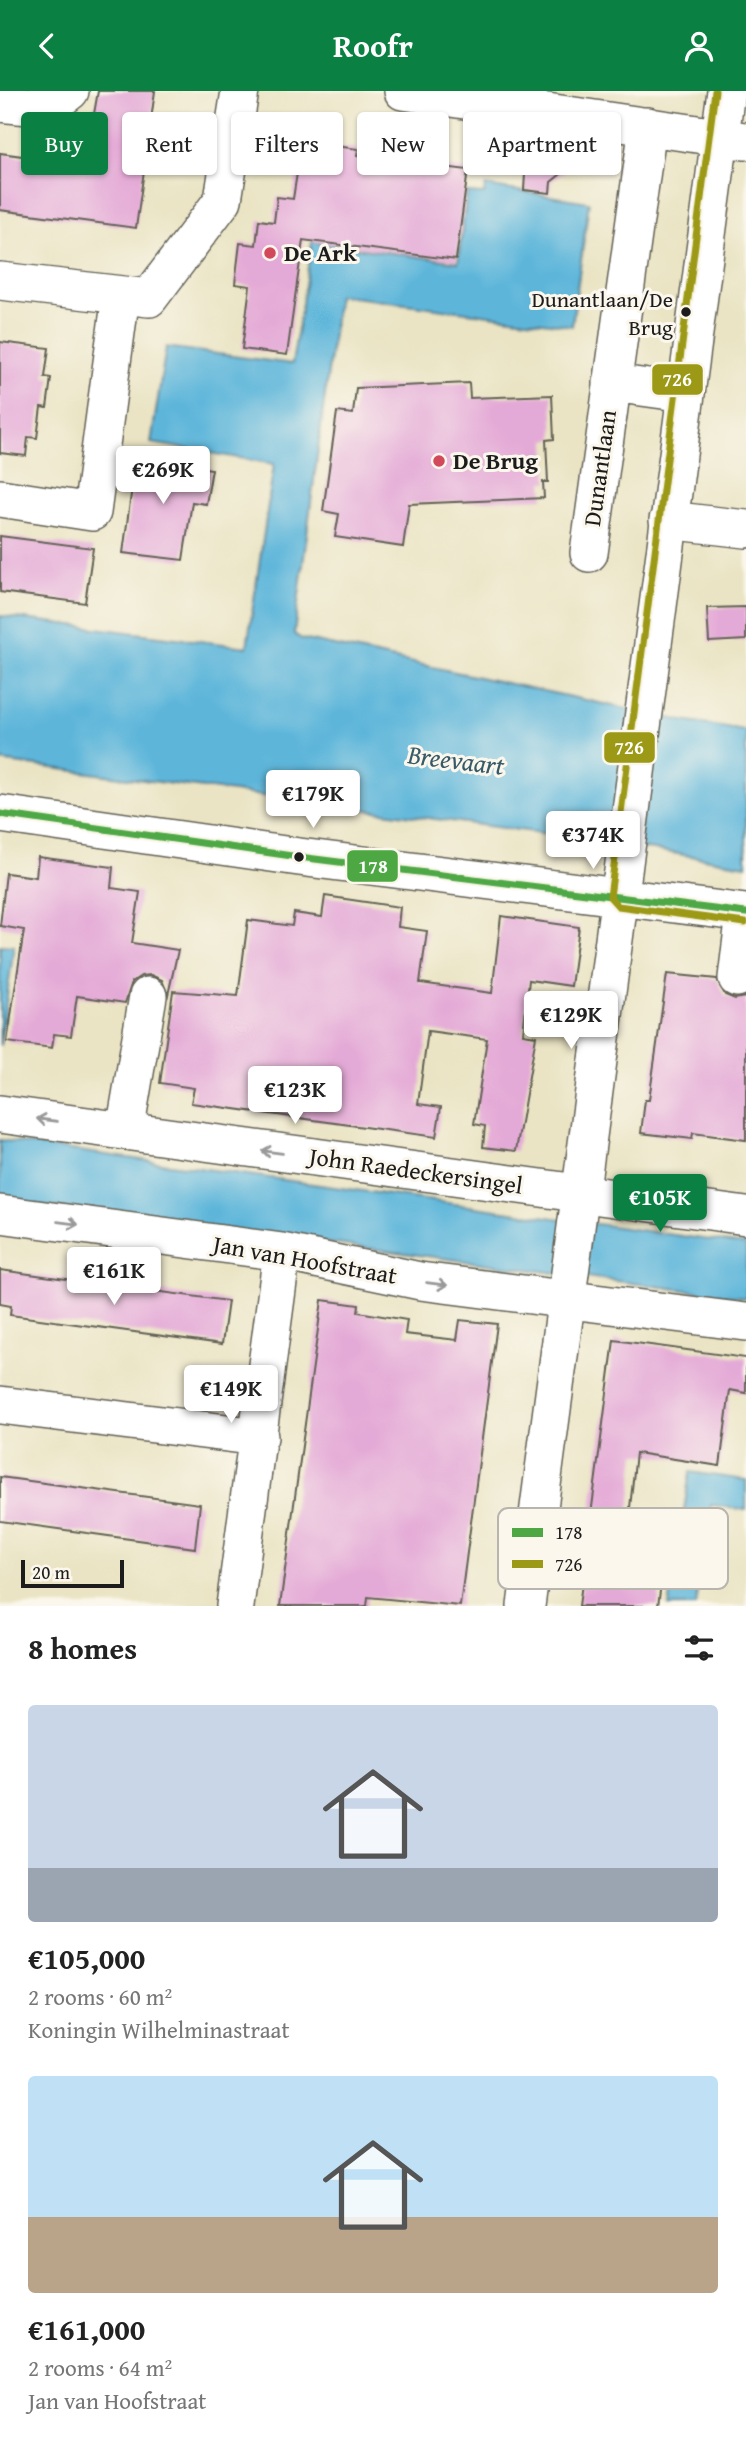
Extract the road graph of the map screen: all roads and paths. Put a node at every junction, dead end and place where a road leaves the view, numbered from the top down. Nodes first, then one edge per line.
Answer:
1 (70, 91) edge
2 (240, 91) edge
3 (403, 91) edge
4 (726, 96) edge
5 (528, 100) edge
6 (0, 103) edge
7 (648, 126) junction
8 (733, 139) edge
9 (0, 281) edge
10 (121, 295) junction
11 (612, 383) junction
12 (685, 393) junction
13 (0, 498) edge
14 (668, 520) junction
15 (746, 529) edge
16 (589, 553) dead end
17 (0, 814) edge
18 (620, 897) junction
19 (746, 913) edge
20 (737, 978) dead end
21 (148, 996) dead end
22 (0, 1114) edge
23 (125, 1131) junction
24 (581, 1203) junction
25 (0, 1214) edge
26 (746, 1216) edge
27 (282, 1252) junction
28 (569, 1290) junction
29 (746, 1322) edge
30 (0, 1405) edge
31 (259, 1437) junction
32 (539, 1508) edge
33 (235, 1606) edge

1 - 6 street
2 - 10 street
3 - 5 street
4 - 8 street
5 - 7 street
7 - 8 street
7 - 11 street, Dunantlaan
8 - 12 street
9 - 10 street
10 - 13 street
11 - 12 street, Dunantlaan
11 - 16 street, Dunantlaan
12 - 14 street
14 - 15 street
14 - 18 street
17 - 18 street
18 - 19 street
18 - 24 street
19 - 20 street
21 - 23 street
23 -> 22 street, John Raedeckersingel
24 -> 23 street, John Raedeckersingel
24 - 26 street, John Raedeckersingel
24 - 28 street
25 -> 27 street, Jan van Hoofstraat
27 -> 28 street, Jan van Hoofstraat
27 - 31 street
28 - 29 street, Jan van Hoofstraat
28 - 32 street
30 - 31 street
31 - 33 street

